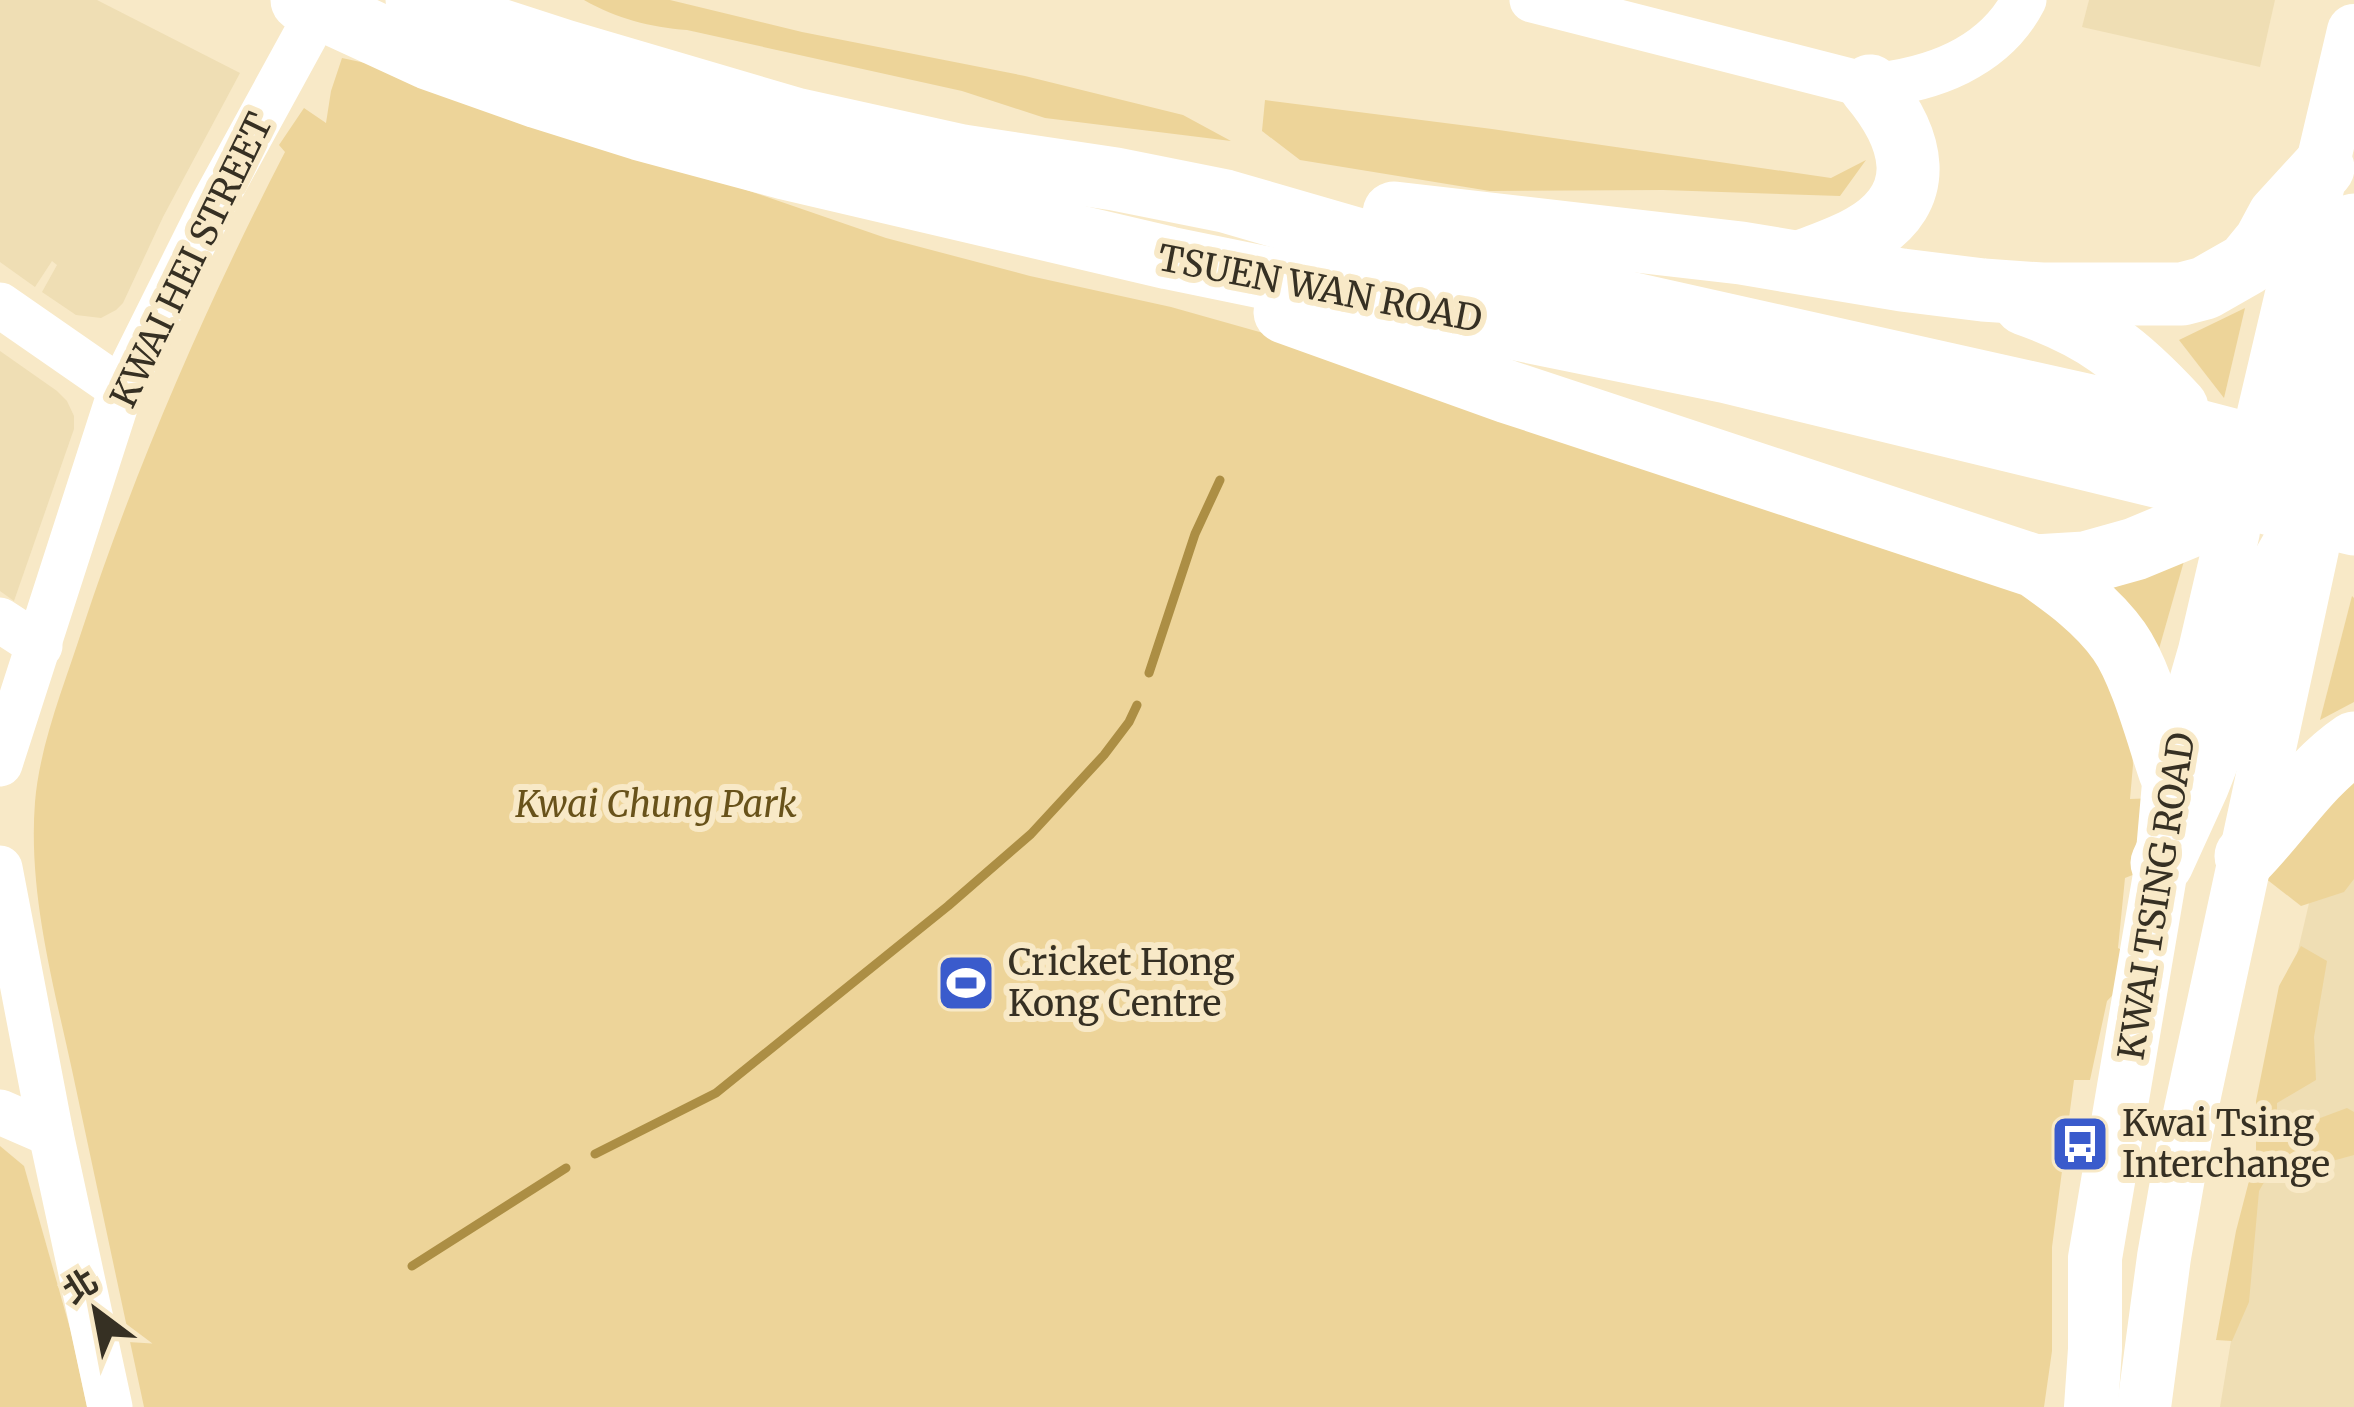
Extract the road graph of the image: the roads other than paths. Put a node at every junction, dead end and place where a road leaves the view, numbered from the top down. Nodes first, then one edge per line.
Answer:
1 (1532, 0) edge
2 (2024, 0) edge
3 (303, 18) edge
4 (432, 24) edge
5 (2354, 31) edge
6 (1870, 86) junction
7 (2323, 168) junction
8 (1225, 201) junction
9 (2354, 225) edge
10 (1169, 258) junction
11 (1801, 262) junction
12 (1983, 290) junction
13 (0, 305) edge
14 (2282, 329) joint
15 (2354, 368) edge
16 (121, 389) junction
17 (2177, 408) dead end
18 (2035, 421) junction
19 (2307, 439) edge
20 (2276, 541) edge
21 (2035, 566) junction
22 (0, 620) edge
23 (40, 646) junction
24 (2282, 677) joint
25 (2354, 743) edge
26 (0, 764) edge
27 (2170, 772) junction
28 (2246, 856) junction
29 (2162, 863) junction
30 (0, 868) edge
31 (0, 1112) edge
32 (51, 1134) junction
33 (110, 1407) edge
34 (2090, 1407) edge
35 (2144, 1407) edge

1 - 6 street
2 - 6 street
3 - 4 highway, TSUEN WAN ROAD
3 - 16 street, KWAI HEI STREET
4 - 8 highway, TSUEN WAN ROAD
4 - 10 highway, TSUEN WAN ROAD
5 - 7 main road
6 - 11 highway
7 - 12 highway
7 - 14 main road
8 - 11 highway
8 - 18 highway, TSUEN WAN ROAD
9 - 19 highway
10 - 18 highway, TSUEN WAN ROAD
10 - 21 highway
11 - 12 highway
12 - 17 highway
13 - 16 street
14 - 19 highway
15 - 19 main road
16 - 23 street, KWAI HEI STREET
18 - 19 highway, TSUEN WAN ROAD
18 - 20 highway, TSUEN WAN ROAD
20 - 21 highway
20 - 24 highway
20 - 27 main road, KWAI TSING ROAD
20 - 29 highway
21 - 27 highway
22 - 23 street
23 - 26 street, KWAI HEI STREET
24 - 28 main road, KWAI TSING ROAD
25 - 28 highway
27 - 29 main road, KWAI TSING ROAD
28 - 35 main road, KWAI TSING ROAD
29 - 34 main road, KWAI TSING ROAD
30 - 32 street
31 - 32 street
32 - 33 street

